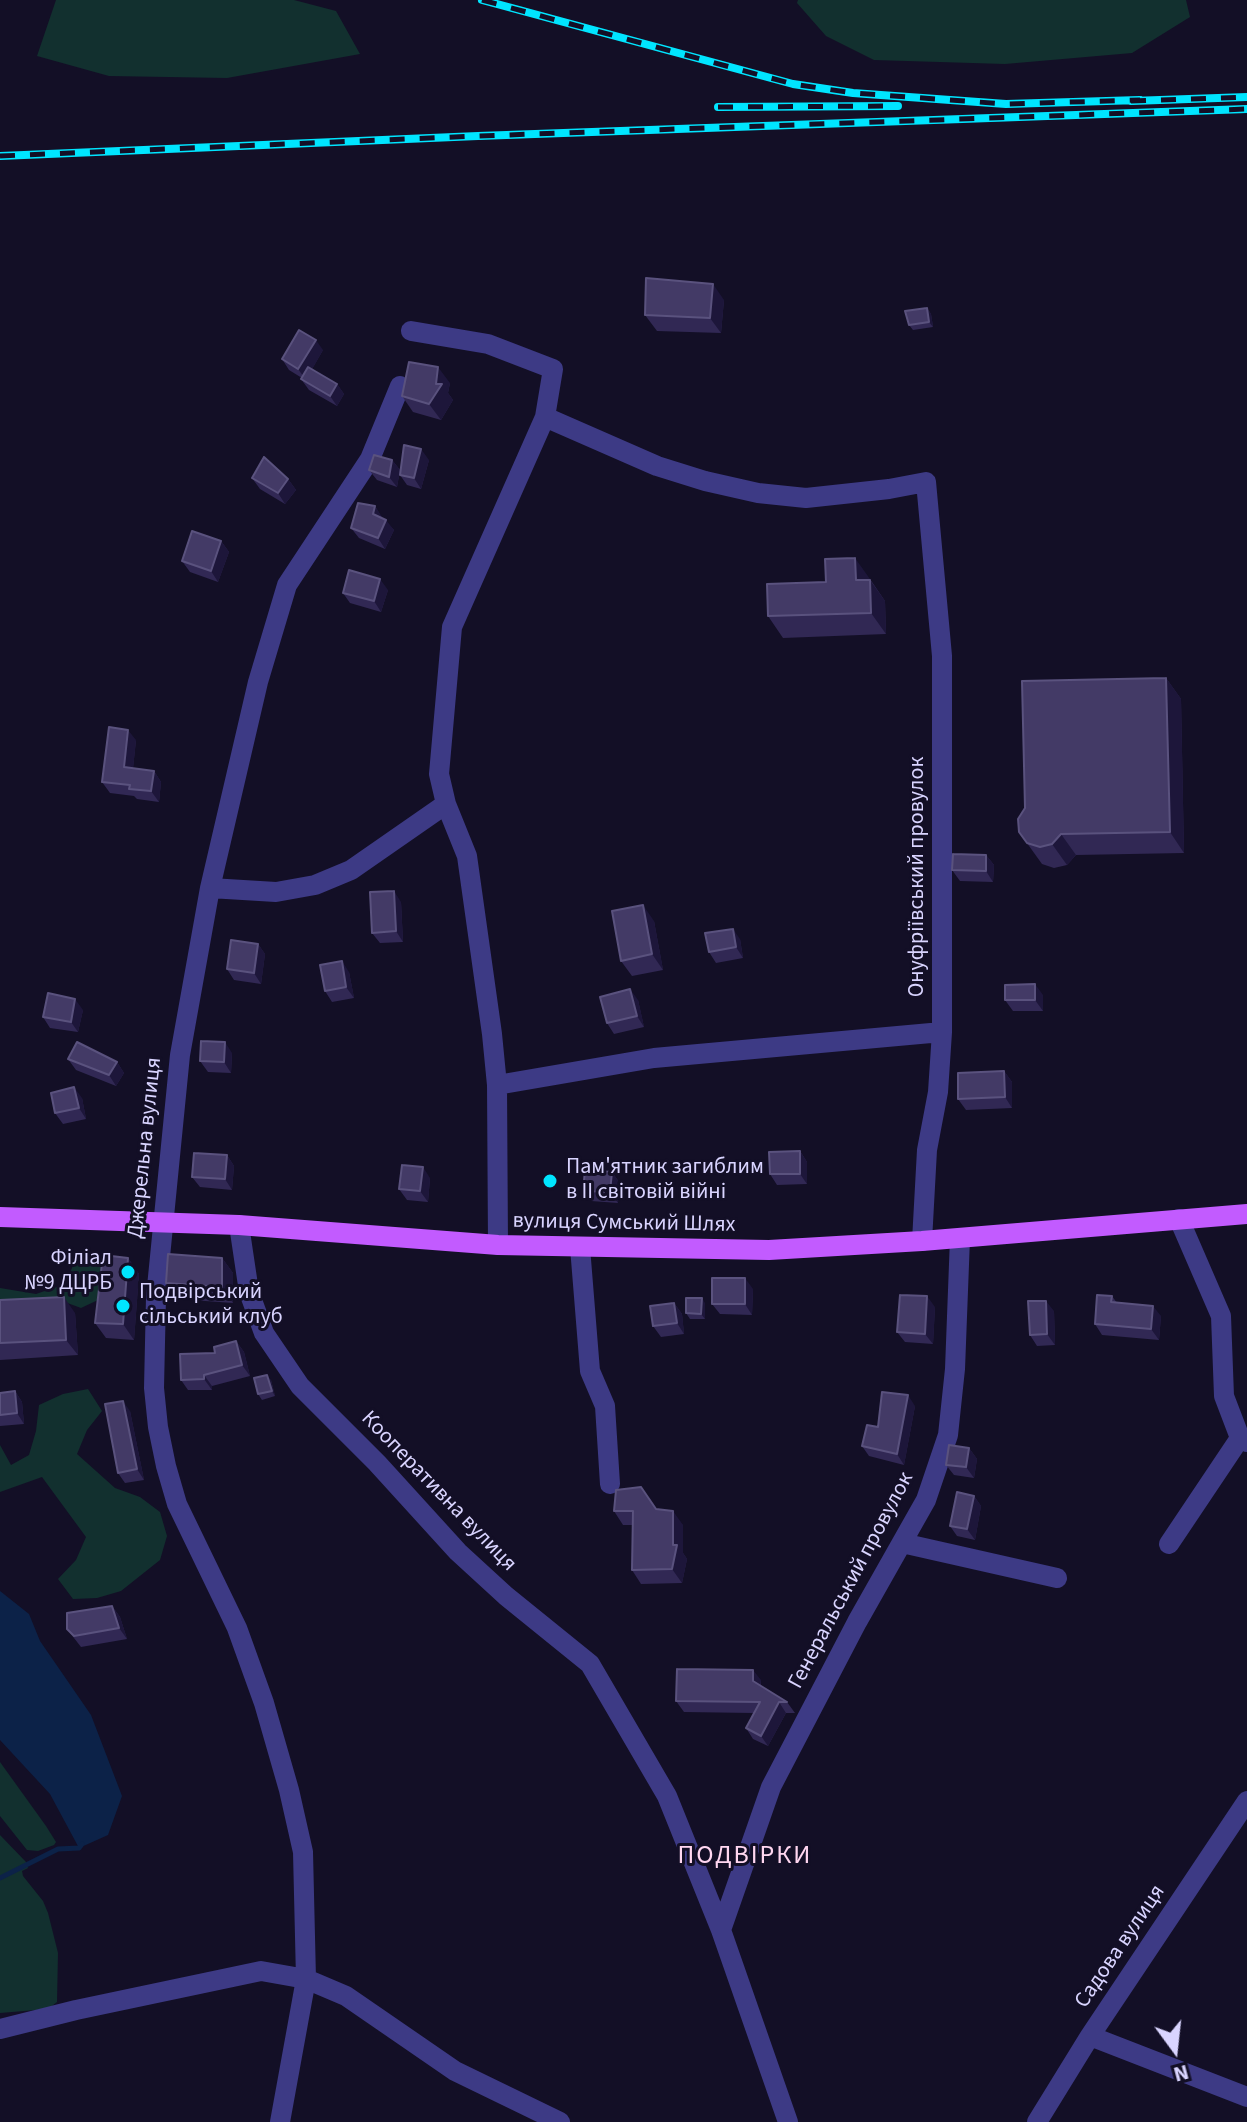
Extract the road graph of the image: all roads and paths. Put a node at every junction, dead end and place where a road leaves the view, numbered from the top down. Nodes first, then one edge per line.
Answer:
1 (411, 331) dead end
2 (400, 386) edge
3 (545, 417) junction
4 (446, 804) junction
5 (210, 888) junction
6 (942, 1032) junction
7 (497, 1085) junction
8 (1247, 1214) edge
9 (0, 1217) edge
10 (1179, 1219) junction
11 (162, 1222) junction
12 (239, 1225) junction
13 (960, 1238) junction
14 (922, 1241) junction
15 (498, 1245) junction
16 (580, 1247) junction
17 (1244, 1440) edge
18 (610, 1484) dead end
19 (902, 1543) junction
20 (1169, 1544) dead end
21 (1057, 1578) dead end
22 (1247, 1801) edge
23 (721, 1930) junction
24 (306, 1979) junction
25 (0, 2029) edge
26 (1090, 2036) junction
27 (1247, 2097) edge
28 (280, 2122) edge
29 (560, 2122) edge
30 (788, 2122) edge
31 (1037, 2122) edge

1 - 3 street
2 - 5 street, Джерельна вулиця
3 - 4 street
3 - 6 street, Онуфріївський провулок
4 - 5 street
4 - 7 street
5 - 11 street, Джерельна вулиця
6 - 7 street
6 - 14 street, Онуфріївський провулок
7 - 15 street
8 - 10 main road, вулиця Сумський Шлях
9 - 11 main road, вулиця Сумський Шлях
10 - 13 main road, вулиця Сумський Шлях
10 - 17 street
11 - 12 main road, вулиця Сумський Шлях
11 - 24 street, Джерельна вулиця
12 - 15 main road, вулиця Сумський Шлях
12 - 23 street, Кооперативна вулиця
13 - 14 main road, вулиця Сумський Шлях
13 - 19 street, Генеральський провулок
14 - 16 main road, вулиця Сумський Шлях
15 - 16 main road, вулиця Сумський Шлях
16 - 18 street
17 - 20 street
19 - 21 street
19 - 23 street, Генеральський провулок
22 - 26 street, Садова вулиця
23 - 30 street, Кооперативна вулиця
24 - 25 street
24 - 28 street, Джерельна вулиця
24 - 29 street
26 - 27 street
26 - 31 street, Садова вулиця

